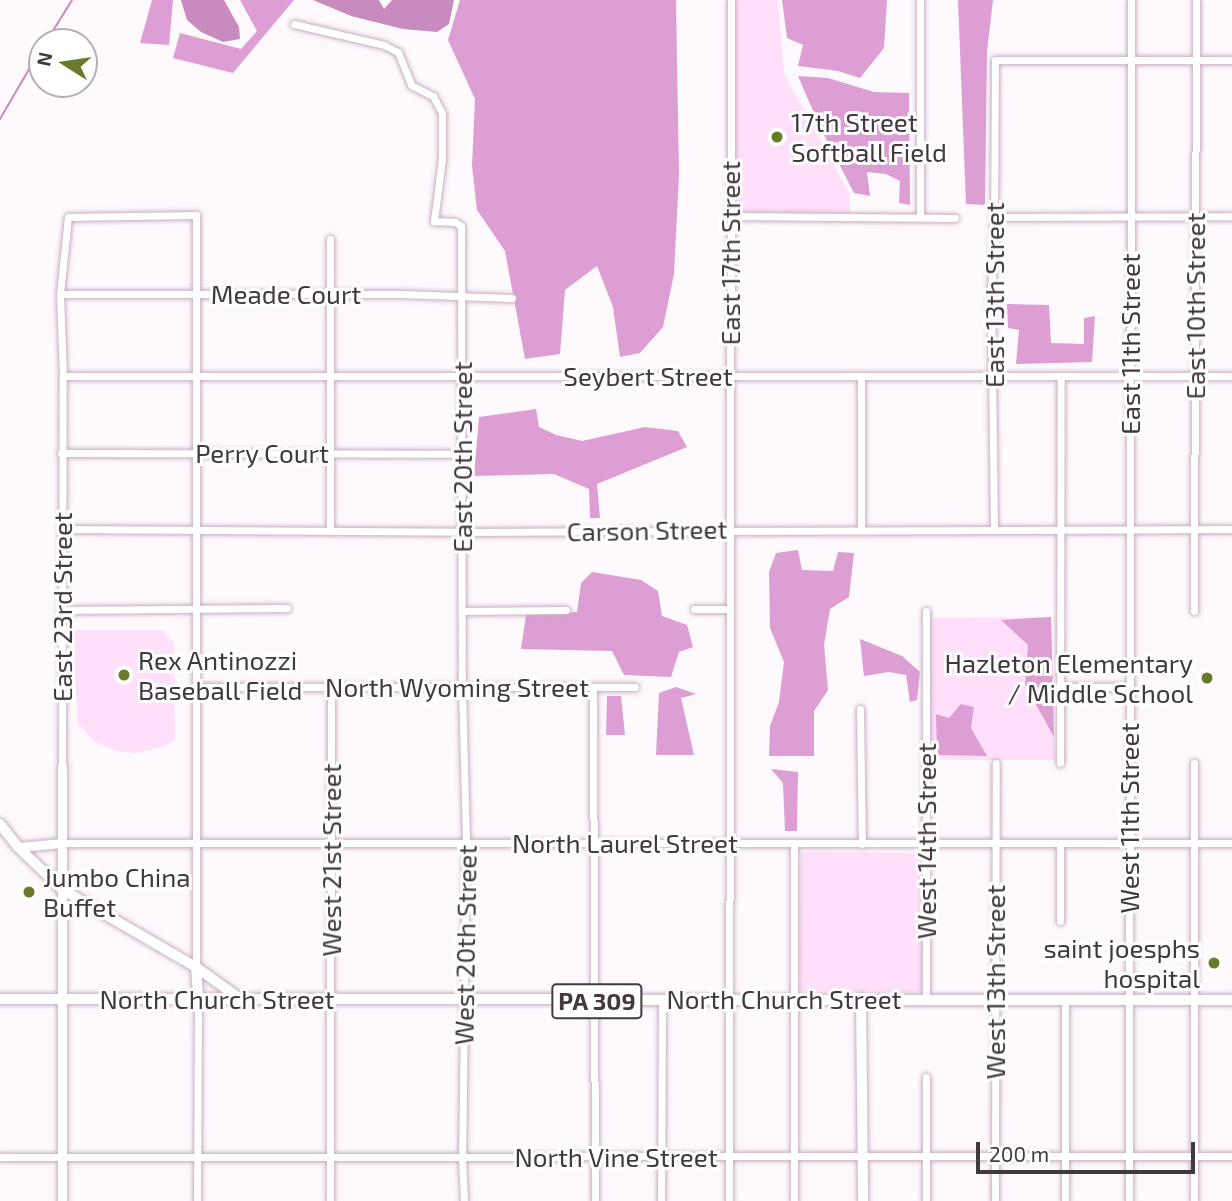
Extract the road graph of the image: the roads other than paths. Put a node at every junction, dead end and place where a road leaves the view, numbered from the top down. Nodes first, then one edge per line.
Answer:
1 (731, 0) edge
2 (920, 0) edge
3 (1131, 0) edge
4 (1196, 0) edge
5 (294, 24) dead end
6 (1130, 60) junction
7 (1195, 60) junction
8 (1232, 60) edge
9 (730, 216) junction
10 (920, 216) junction
11 (1130, 216) junction
12 (1195, 216) junction
13 (1232, 216) edge
14 (955, 218) dead end
15 (994, 218) junction
16 (330, 239) dead end
17 (60, 294) junction
18 (196, 294) junction
19 (330, 294) junction
20 (461, 297) junction
21 (512, 298) dead end
22 (63, 376) junction
23 (196, 376) junction
24 (330, 376) junction
25 (463, 376) junction
26 (730, 376) junction
27 (861, 376) junction
28 (994, 376) junction
29 (1060, 376) junction
30 (1130, 376) junction
31 (1195, 376) junction
32 (1232, 376) edge
33 (61, 453) junction
34 (196, 453) junction
35 (330, 453) junction
36 (462, 454) junction
37 (62, 529) junction
38 (195, 529) junction
39 (330, 529) junction
40 (730, 529) junction
41 (994, 529) junction
42 (861, 530) junction
43 (1060, 530) junction
44 (1130, 530) junction
45 (1195, 530) junction
46 (1232, 530) edge
47 (463, 532) junction
48 (195, 608) junction
49 (287, 608) dead end
50 (694, 609) dead end
51 (730, 609) junction
52 (61, 610) junction
53 (566, 610) dead end
54 (462, 611) junction
55 (926, 611) dead end
56 (1195, 611) dead end
57 (195, 687) junction
58 (331, 687) junction
59 (593, 687) junction
60 (635, 687) dead end
61 (1060, 687) junction
62 (1129, 687) junction
63 (462, 688) junction
64 (860, 709) dead end
65 (996, 763) dead end
66 (1060, 763) dead end
67 (1194, 763) dead end
68 (62, 766) joint
69 (0, 824) edge
70 (62, 843) junction
71 (195, 843) junction
72 (331, 843) junction
73 (466, 843) junction
74 (595, 843) junction
75 (729, 843) junction
76 (794, 844) junction
77 (862, 844) junction
78 (926, 844) junction
79 (996, 844) junction
80 (1060, 844) junction
81 (1129, 844) junction
82 (1194, 844) junction
83 (1232, 844) edge
84 (18, 847) junction
85 (63, 890) junction
86 (1060, 921) dead end
87 (196, 967) junction
88 (198, 998) junction
89 (239, 998) junction
90 (331, 998) junction
91 (466, 998) junction
92 (861, 998) junction
93 (0, 999) edge
94 (662, 999) junction
95 (729, 999) junction
96 (794, 999) junction
97 (926, 999) junction
98 (62, 1000) junction
99 (995, 1000) junction
100 (1065, 1000) junction
101 (1129, 1000) junction
102 (1194, 1000) junction
103 (1232, 1000) edge
104 (596, 1001) junction
105 (926, 1077) dead end
106 (330, 1156) junction
107 (596, 1156) junction
108 (662, 1156) junction
109 (729, 1156) junction
110 (794, 1156) junction
111 (926, 1156) junction
112 (995, 1156) junction
113 (1065, 1156) junction
114 (1129, 1156) junction
115 (1194, 1156) junction
116 (1232, 1156) edge
117 (0, 1157) edge
118 (197, 1158) junction
119 (461, 1158) junction
120 (863, 1158) junction
121 (62, 1159) junction
122 (62, 1201) edge
123 (197, 1201) edge
124 (330, 1201) edge
125 (464, 1201) edge
126 (595, 1201) edge
127 (661, 1201) edge
128 (729, 1201) edge
129 (794, 1201) edge
130 (863, 1201) edge
131 (926, 1201) edge
132 (995, 1201) edge
133 (1065, 1201) edge
134 (1129, 1201) edge
135 (1194, 1201) edge

1 - 9 street, East 17th Street
2 - 10 street
3 - 6 street, East 11th Street
4 - 7 street, East 10th Street
5 - 20 street, East 20th Street
6 - 7 street
6 - 11 street, East 11th Street
6 - 15 street, East 13th Street
7 - 8 street
7 - 12 street, East 10th Street
9 - 10 street
9 - 26 street, East 17th Street
10 - 14 street
11 - 12 street
11 - 15 street
11 - 30 street, East 11th Street
12 - 13 street
12 - 31 street, East 10th Street
15 - 28 street, East 13th Street
16 - 19 street
17 - 18 street, Meade Court
17 - 18 street, East 23rd Street
17 - 22 street, East 23rd Street
18 - 19 street, Meade Court
18 - 23 street
19 - 20 street, Meade Court
19 - 24 street
20 - 21 street, Meade Court
20 - 25 street, East 20th Street
22 - 23 street, Seybert Street
22 - 33 street, East 23rd Street
23 - 24 street, Seybert Street
23 - 34 street
24 - 25 street, Seybert Street
24 - 35 street
25 - 26 street, Seybert Street
25 - 36 street, East 20th Street
26 - 27 street, Seybert Street
26 - 40 street, East 17th Street
27 - 28 street, Seybert Street
27 - 42 street
28 - 29 street, Seybert Street
28 - 41 street, East 13th Street
29 - 30 street, Seybert Street
29 - 43 street
30 - 31 street, Seybert Street
30 - 44 street, East 11th Street
31 - 32 street, Seybert Street
31 - 45 street, East 10th Street
33 - 34 street, Perry Court
33 - 37 street, East 23rd Street
34 - 35 street, Perry Court
34 - 38 street
35 - 36 street, Perry Court
35 - 39 street
36 - 47 street, East 20th Street
37 - 38 street, Carson Street
37 - 52 street, East 23rd Street
38 - 39 street, Carson Street
38 - 48 street
39 - 47 street, Carson Street
40 - 42 street, Carson Street
40 - 47 street, Carson Street
40 - 51 street, East 17th Street
41 - 42 street, Carson Street
41 - 43 street, Carson Street
43 - 44 street, Carson Street
43 - 61 street
44 - 45 street, Carson Street
44 - 62 street, East 11th Street
45 - 46 street, Carson Street
45 - 56 street, East 10th Street
47 - 54 street, East 20th Street
48 - 49 street
48 - 52 street
48 - 57 street
50 - 51 street
51 - 75 street, East 17th Street
52 - 68 street, East 23rd Street
53 - 54 street
54 - 63 street, East 20th Street
55 - 78 street, West 14th Street
57 - 58 street, North Wyoming Street
57 - 71 street
58 - 63 street, North Wyoming Street
58 - 72 street, West 21st Street
59 - 60 street, North Wyoming Street
59 - 63 street, North Wyoming Street
59 - 74 street
61 - 62 street
61 - 66 street
62 - 81 street, West 11th Street
63 - 73 street, West 20th Street
64 - 77 street
65 - 79 street, West 13th Street
67 - 82 street
68 - 70 street, East 23rd Street
69 - 84 main road
70 - 71 street, North Laurel Street
70 - 84 street, North Laurel Street
70 - 85 street, East 23rd Street
71 - 72 street, North Laurel Street
71 - 87 street
72 - 73 street, North Laurel Street
72 - 90 street, West 21st Street
73 - 74 street, North Laurel Street
73 - 91 street, West 20th Street
74 - 75 street, North Laurel Street
74 - 104 street
75 - 76 street, North Laurel Street
75 - 95 street, East 17th Street
76 - 77 street, North Laurel Street
76 - 96 street
77 - 78 street, North Laurel Street
78 - 79 street, North Laurel Street
78 - 97 street, West 14th Street
79 - 80 street, North Laurel Street
79 - 99 street, West 13th Street
80 - 81 street, North Laurel Street
80 - 86 street
81 - 82 street, North Laurel Street
81 - 101 street, West 11th Street
82 - 83 street, North Laurel Street
82 - 102 street
84 - 85 main road
85 - 87 main road
85 - 98 street, East 23rd Street
87 - 88 main road
87 - 89 main road
88 - 89 main road, North Church Street / PA 309
88 - 98 main road, North Church Street / PA 309
88 - 118 street
89 - 90 main road, North Church Street / PA 309
90 - 91 main road, North Church Street / PA 309
90 - 106 street, West 21st Street
91 - 104 main road, North Church Street / PA 309
91 - 119 street, West 20th Street
92 - 96 main road, North Church Street / PA 309
92 - 97 main road, North Church Street / PA 309
92 - 120 main road
93 - 98 main road, North Church Street / PA 309
94 - 95 main road, North Church Street / PA 309
94 - 104 main road, North Church Street / PA 309
94 - 108 street
95 - 96 main road, North Church Street / PA 309
95 - 109 street, East 17th Street
96 - 110 street
97 - 99 main road, North Church Street / PA 309
98 - 121 street, East 23rd Street
99 - 100 main road, North Church Street / PA 309
99 - 112 street, West 13th Street
100 - 101 main road, North Church Street / PA 309
100 - 113 street
101 - 102 main road, North Church Street / PA 309
101 - 114 street, West 11th Street
102 - 103 main road, North Church Street / PA 309
102 - 115 street
104 - 107 street
105 - 111 street
106 - 118 street, North Vine Street
106 - 119 street, North Vine Street
106 - 124 street, West 21st Street
107 - 108 street, North Vine Street
107 - 119 street, North Vine Street
107 - 126 street
108 - 109 street, North Vine Street
108 - 127 street
109 - 110 street, North Vine Street
109 - 128 street, East 17th Street
110 - 120 street, North Vine Street
110 - 129 street
111 - 112 street, North Vine Street
111 - 120 street, North Vine Street
111 - 131 street
112 - 113 street, North Vine Street
112 - 132 street, West 13th Street
113 - 114 street, North Vine Street
113 - 133 street
114 - 115 street, North Vine Street
114 - 134 street, West 11th Street
115 - 116 street, North Vine Street
115 - 135 street
117 - 121 street, North Vine Street
118 - 121 street, North Vine Street
118 - 123 street
119 - 125 street, West 20th Street
120 - 130 main road
121 - 122 street, East 23rd Street

